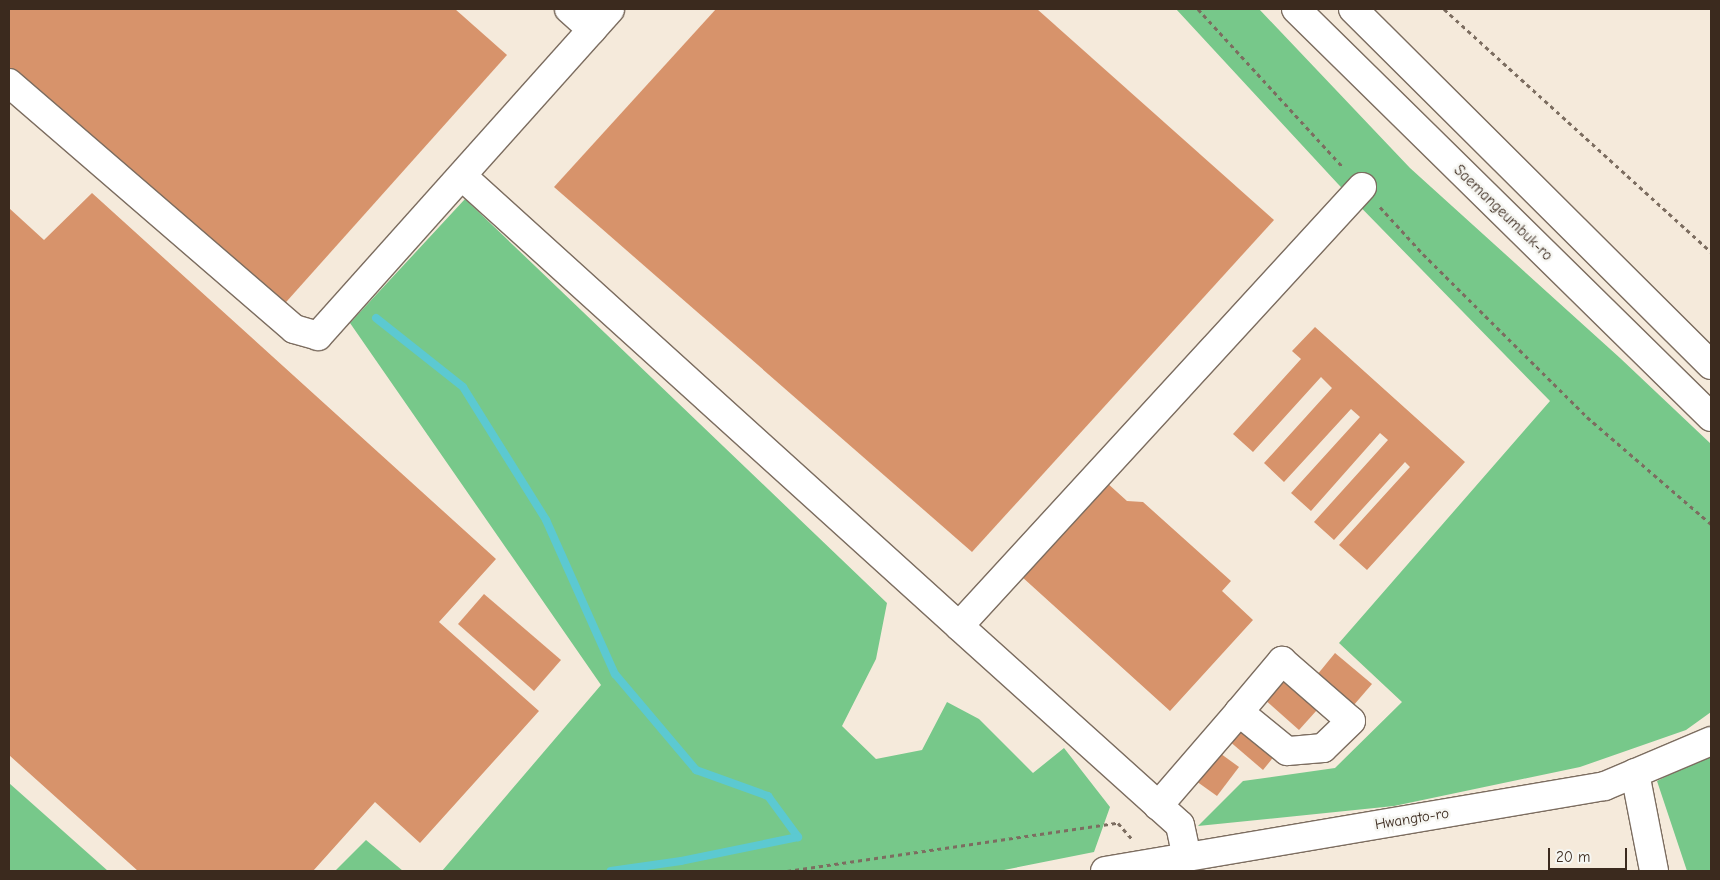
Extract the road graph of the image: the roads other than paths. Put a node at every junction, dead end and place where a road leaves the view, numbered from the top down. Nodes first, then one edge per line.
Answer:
1 (569, 9) edge
2 (610, 9) edge
3 (1296, 9) edge
4 (1353, 9) edge
5 (592, 30) junction
6 (9, 83) edge
7 (462, 176) junction
8 (1362, 188) road end
9 (1711, 365) edge
10 (1711, 417) edge
11 (959, 626) junction
12 (1239, 712) dead end
13 (1711, 741) edge
14 (1635, 773) junction
15 (1158, 806) junction
16 (1187, 856) junction
17 (1105, 871) edge
18 (1654, 871) edge

1 - 5 main road
2 - 5 main road
3 - 10 main road, Saemangeumbuk-ro
4 - 9 main road
5 - 7 main road
6 - 7 main road
7 - 11 main road
8 - 11 main road
11 - 15 main road
12 - 15 main road
13 - 14 main road, Hwangto-ro
14 - 16 main road, Hwangto-ro
14 - 18 main road
15 - 16 main road
16 - 17 main road, Hwangto-ro

